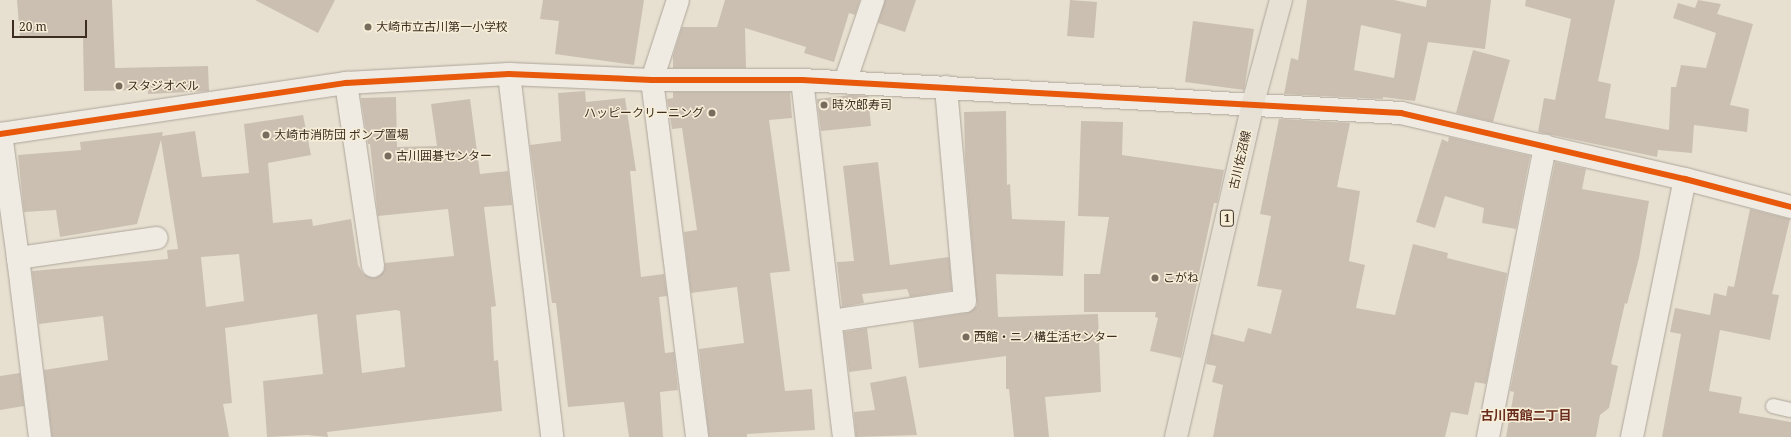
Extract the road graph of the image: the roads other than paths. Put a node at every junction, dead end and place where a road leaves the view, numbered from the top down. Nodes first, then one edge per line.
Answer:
1 (678, 0) edge
2 (873, 0) edge
3 (1282, 0) edge
4 (509, 74) junction
5 (652, 80) junction
6 (802, 80) junction
7 (845, 82) junction
8 (346, 83) junction
9 (946, 87) junction
10 (1253, 104) junction
11 (1, 134) edge
12 (1545, 146) junction
13 (1685, 179) junction
14 (1791, 207) edge
15 (157, 238) dead end
16 (18, 258) junction
17 (373, 266) dead end
18 (831, 321) junction
19 (1773, 406) dead end
20 (1791, 410) edge
21 (40, 437) edge
22 (552, 437) edge
23 (697, 437) edge
24 (844, 437) edge
25 (1176, 437) edge
26 (1488, 437) edge
27 (1632, 437) edge

1 - 5 street
2 - 7 street
3 - 10 main road, 古川佐沼線 / 1
4 - 5 street
4 - 8 street
4 - 22 street
5 - 6 street
5 - 23 street
6 - 7 street
6 - 18 street
7 - 9 street
8 - 11 street
8 - 17 street
9 - 10 street
9 - 18 street
10 - 12 street
10 - 25 main road, 古川佐沼線 / 1
11 - 16 street
12 - 13 street
12 - 26 street
13 - 14 street
13 - 27 street
15 - 16 street
16 - 21 street
18 - 24 street
19 - 20 lane

